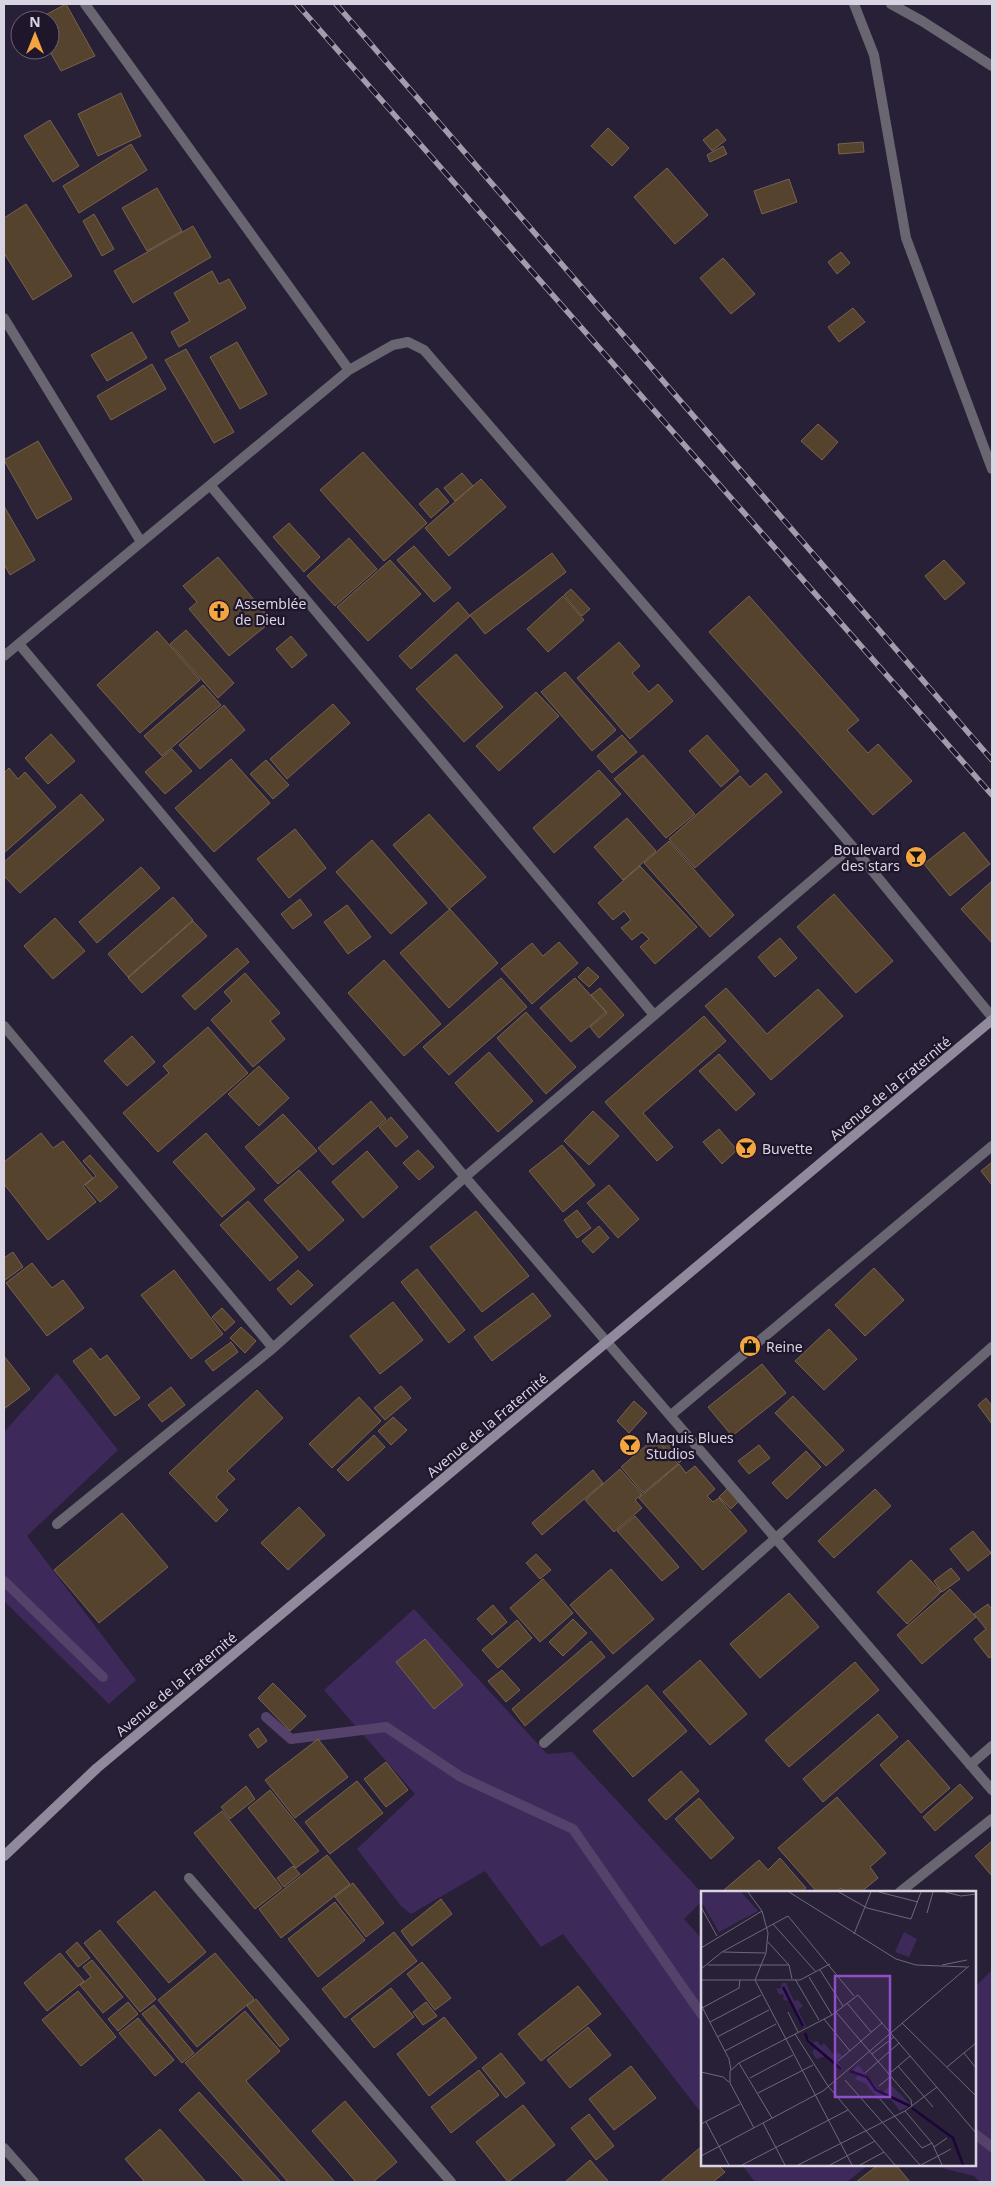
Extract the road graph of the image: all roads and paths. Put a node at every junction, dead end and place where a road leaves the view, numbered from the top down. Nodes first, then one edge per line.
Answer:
1 (85, 4) edge
2 (854, 4) edge
3 (891, 4) edge
4 (992, 66) edge
5 (4, 318) edge
6 (349, 370) junction
7 (992, 469) edge
8 (210, 486) junction
9 (141, 542) junction
10 (19, 644) junction
11 (4, 656) edge
12 (852, 846) junction
13 (654, 1015) junction
14 (992, 1018) edge
15 (4, 1026) edge
16 (992, 1146) edge
17 (466, 1177) junction
18 (608, 1342) junction
19 (992, 1347) edge
20 (273, 1348) junction
21 (671, 1415) junction
22 (57, 1524) dead end
23 (776, 1538) junction
24 (544, 1743) dead end
25 (992, 1746) edge
26 (970, 1764) junction
27 (992, 1790) edge
28 (992, 1819) edge
29 (4, 1856) edge
30 (189, 1878) dead end
31 (901, 1891) edge
32 (4, 2148) edge
33 (34, 2182) edge
34 (451, 2182) edge

1 - 6 street
2 - 7 street
3 - 4 street
5 - 9 street
6 - 8 street
6 - 12 street
8 - 9 street
8 - 13 street
9 - 10 street
10 - 11 street
10 - 17 street
12 - 13 street
12 - 14 street
13 - 17 street
14 - 18 main road, Avenue de la Fraternité
15 - 20 street
16 - 21 street
17 - 18 street
17 - 20 street
18 - 21 street
18 - 29 main road, Avenue de la Fraternité
19 - 23 street
20 - 22 street
21 - 23 street
23 - 24 street
23 - 26 street
25 - 26 street
26 - 27 street
28 - 31 street
30 - 34 street
32 - 33 street

